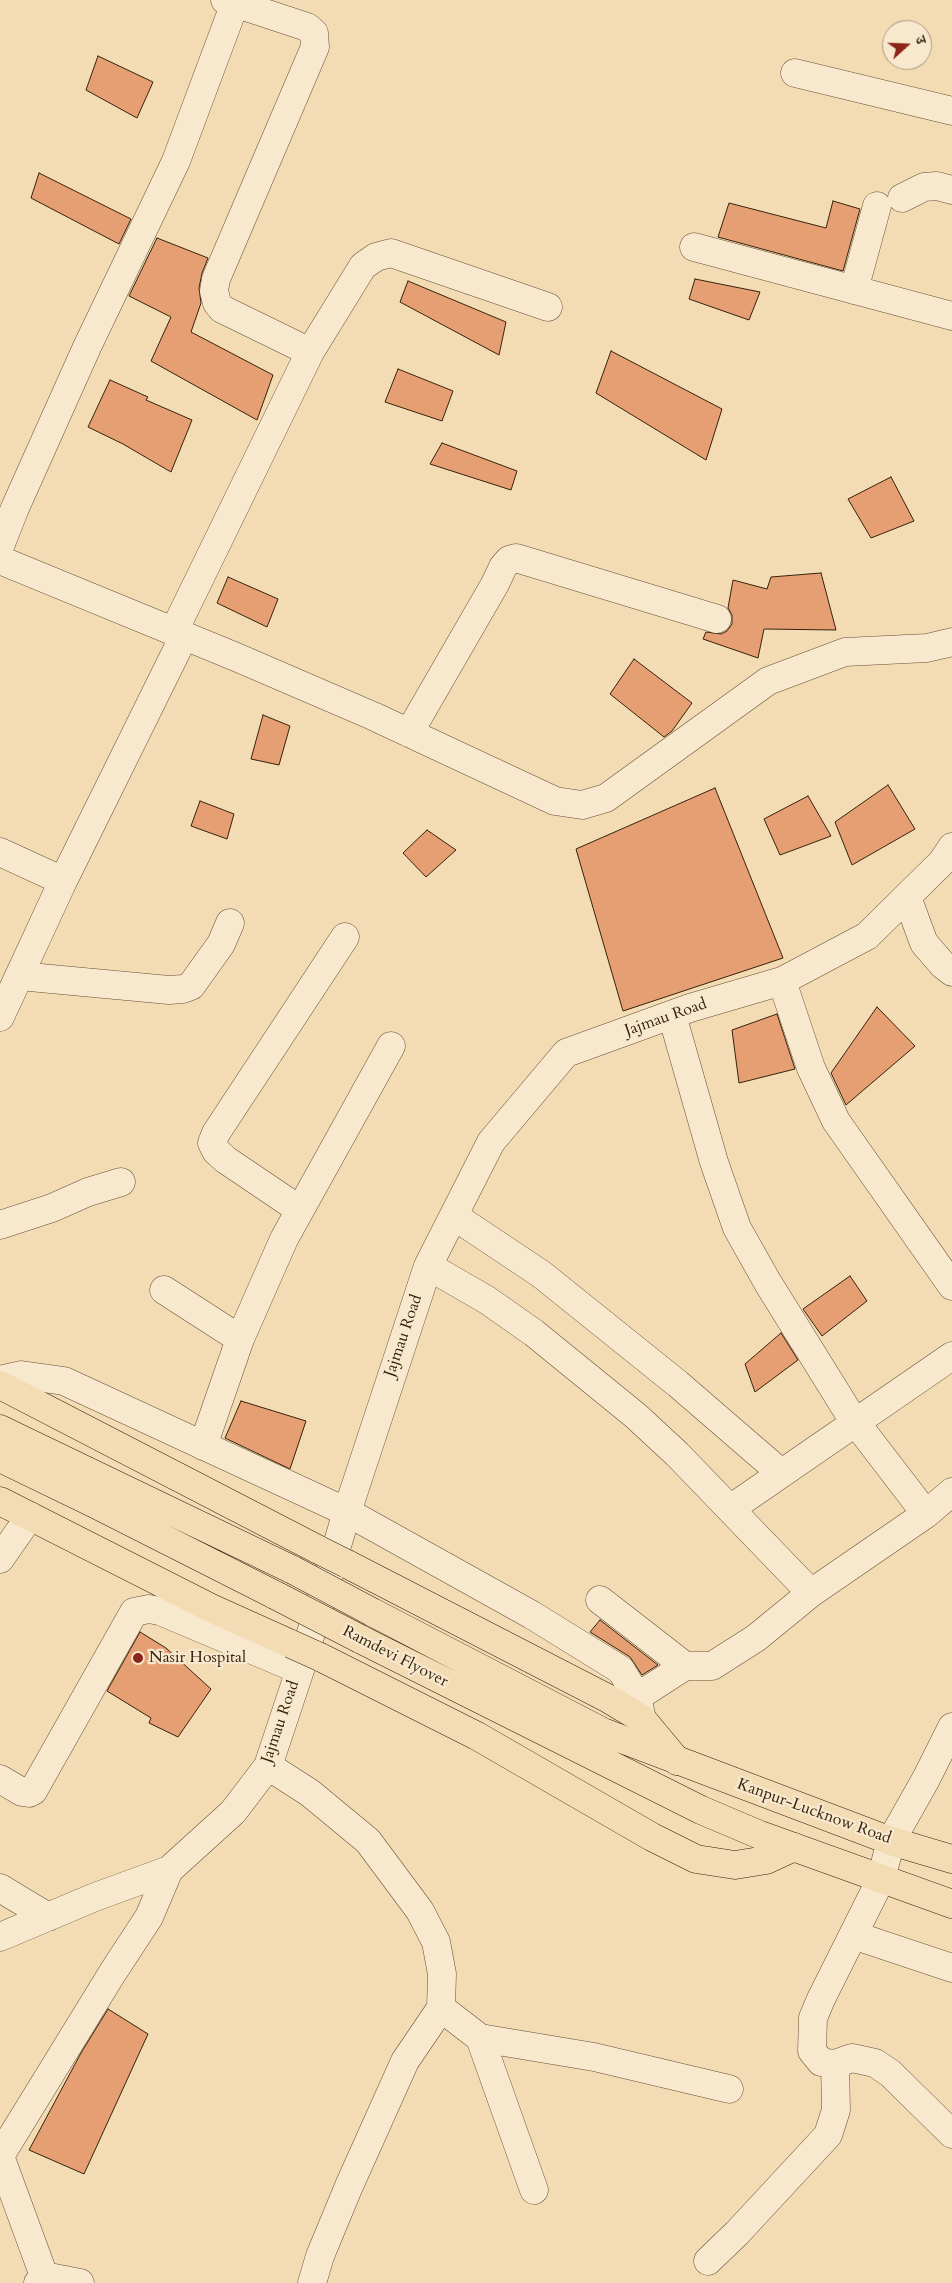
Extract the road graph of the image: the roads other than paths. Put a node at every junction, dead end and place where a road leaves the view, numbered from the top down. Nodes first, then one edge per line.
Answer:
1 (230, 2) edge
2 (796, 73) dead end
3 (952, 111) edge
4 (952, 190) edge
5 (694, 247) dead end
6 (854, 290) junction
7 (548, 307) dead end
8 (952, 316) edge
9 (310, 352) junction
10 (0, 546) edge
11 (0, 560) edge
12 (717, 618) dead end
13 (179, 634) junction
14 (952, 642) edge
15 (408, 733) junction
16 (952, 847) edge
17 (0, 852) edge
18 (63, 881) junction
19 (907, 897) junction
20 (230, 923) dead end
21 (345, 938) dead end
22 (952, 972) edge
23 (19, 976) junction
24 (782, 981) junction
25 (672, 1015) junction
26 (0, 1017) edge
27 (391, 1046) dead end
28 (121, 1182) dead end
29 (300, 1210) junction
30 (454, 1216) junction
31 (0, 1225) edge
32 (428, 1266) junction
33 (952, 1286) edge
34 (164, 1290) dead end
35 (240, 1339) junction
36 (952, 1356) edge
37 (0, 1380) edge
38 (0, 1385) edge
39 (856, 1424) junction
40 (0, 1428) edge
41 (204, 1446) junction
42 (0, 1458) edge
43 (781, 1473) junction
44 (952, 1492) edge
45 (0, 1501) edge
46 (730, 1510) junction
47 (346, 1512) junction
48 (926, 1514) junction
49 (30, 1516) junction
50 (0, 1559) edge
51 (811, 1593) junction
52 (600, 1600) dead end
53 (310, 1663) junction
54 (684, 1666) junction
55 (640, 1708) junction
56 (952, 1727) edge
57 (677, 1760) junction
58 (268, 1766) junction
59 (0, 1779) edge
60 (891, 1841) junction
61 (794, 1847) junction
62 (952, 1859) edge
63 (169, 1870) junction
64 (881, 1879) junction
65 (0, 1888) edge
66 (952, 1904) edge
67 (48, 1917) junction
68 (853, 1935) junction
69 (0, 1937) edge
70 (952, 1968) edge
71 (441, 2008) junction
72 (480, 2038) junction
73 (835, 2064) junction
74 (728, 2089) dead end
75 (952, 2134) edge
76 (0, 2156) edge
77 (534, 2190) dead end
78 (708, 2261) dead end
79 (41, 2279) edge
80 (80, 2283) edge
81 (312, 2283) edge

1 - 9 street
1 - 10 street
2 - 3 street
4 - 6 street
5 - 6 street
6 - 8 street
7 - 9 street
9 - 13 street
11 - 13 street
12 - 15 street
13 - 15 street
13 - 18 street
14 - 15 street
16 - 19 street, Jajmau Road
17 - 18 street
18 - 23 street
19 - 22 street
19 - 24 street, Jajmau Road
20 - 23 street
21 - 29 street
23 - 26 street
24 - 25 street, Jajmau Road
24 - 33 street
25 - 30 street, Jajmau Road
25 - 39 street
27 - 29 street
28 - 31 street
29 - 35 street
30 - 32 street, Jajmau Road
30 - 43 street
32 - 46 street
32 - 47 street, Jajmau Road
34 - 35 street
35 - 41 street
36 - 39 street
37 - 41 street
38 - 55 main road, bridge
39 - 43 street
39 - 48 street
40 - 57 main road, Ramdevi Flyover, bridge
41 - 47 street
42 - 61 main road, Ramdevi Flyover, bridge
43 - 46 street
44 - 48 street
45 - 49 main road
46 - 51 street
47 - 53 street, Jajmau Road
47 - 55 street
48 - 51 street
49 - 50 street
49 - 53 main road, bridge
51 - 54 street
52 - 54 street
53 - 58 street, Jajmau Road
53 - 59 street
53 - 61 main road
54 - 55 street
55 - 57 main road
56 - 60 street
57 - 60 main road, Kanpur-Lucknow Road
58 - 63 street, Jajmau Road
58 - 71 street
60 - 62 main road, Kanpur-Lucknow Road
60 - 64 street
61 - 64 main road
63 - 67 street, Jajmau Road
63 - 76 street
64 - 66 main road
64 - 68 street
65 - 67 street
67 - 69 street, Jajmau Road
68 - 70 street
68 - 73 street
71 - 72 street
71 - 81 street
72 - 74 street
72 - 77 street
73 - 75 street
73 - 78 street
76 - 79 street
79 - 80 street

